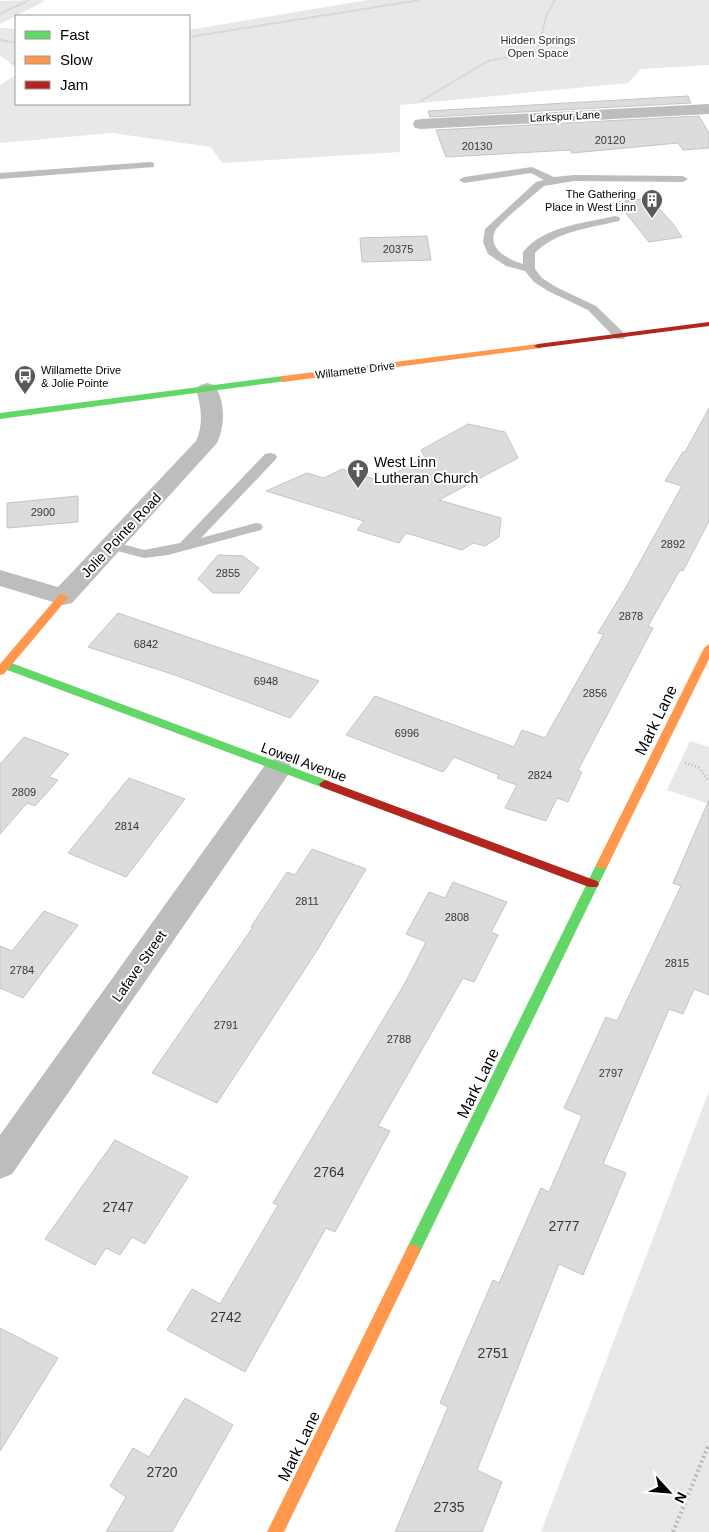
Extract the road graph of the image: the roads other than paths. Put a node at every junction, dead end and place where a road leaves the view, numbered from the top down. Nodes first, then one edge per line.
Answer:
1 (709, 109) edge
2 (421, 124) road end
3 (150, 165) dead end
4 (0, 176) edge
5 (683, 179) dead end
6 (464, 180) dead end
7 (553, 180) junction
8 (614, 219) dead end
9 (529, 269) junction
10 (709, 324) edge
11 (620, 336) junction
12 (207, 389) junction
13 (0, 416) edge
14 (270, 457) dead end
15 (256, 527) dead end
16 (111, 545) junction
17 (186, 545) junction
18 (0, 578) edge
19 (63, 597) junction
20 (709, 648) edge
21 (3, 668) edge
22 (278, 768) junction
23 (593, 884) junction
24 (0, 1163) edge
25 (275, 1532) edge

1 - 2 street, Larkspur Lane
3 - 4 lane
5 - 7 lane
6 - 7 lane
7 - 9 lane
8 - 9 lane
9 - 11 lane
10 - 11 street, Willamette Drive
11 - 12 street, Willamette Drive
12 - 13 street, Willamette Drive
12 - 16 street, Jolie Pointe Road
14 - 17 lane
15 - 17 lane
16 - 17 lane
16 - 19 street, Jolie Pointe Road
18 - 19 street
19 - 21 street, Jolie Pointe Road
20 - 23 street, Mark Lane
21 - 22 street, Lowell Avenue
22 - 23 street, Lowell Avenue
22 - 24 street, Lafave Street
23 - 25 street, Mark Lane

